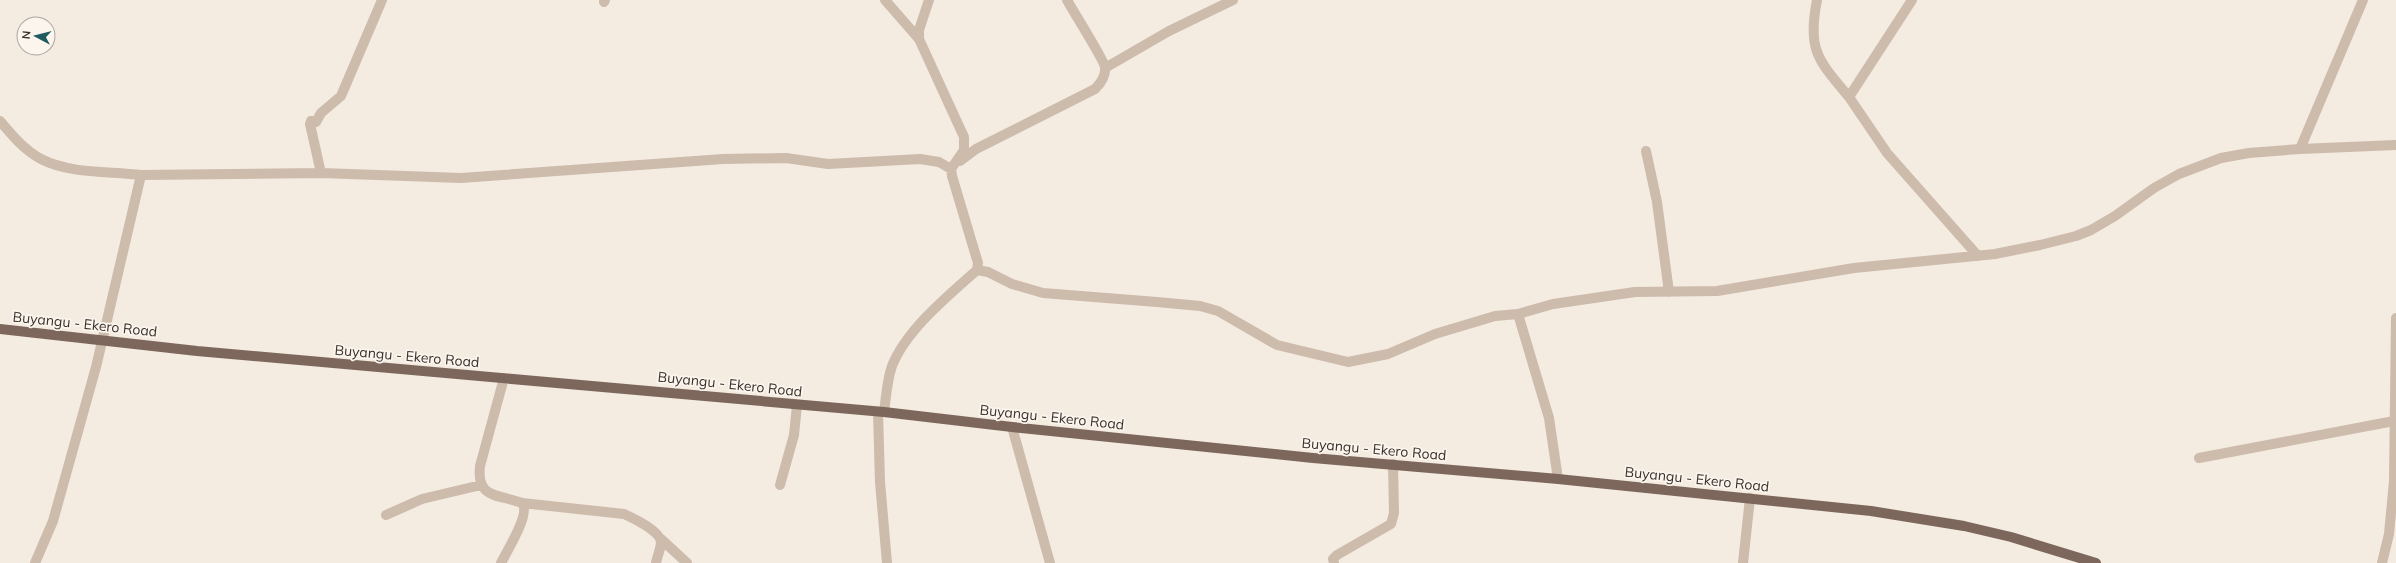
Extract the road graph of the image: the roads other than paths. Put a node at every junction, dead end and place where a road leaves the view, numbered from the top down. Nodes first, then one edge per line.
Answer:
1 (382, 0) edge
2 (885, 0) edge
3 (929, 0) edge
4 (1067, 0) edge
5 (1233, 0) edge
6 (1817, 0) edge
7 (1912, 0) edge
8 (2363, 0) edge
9 (919, 39) junction
10 (1105, 68) junction
11 (1849, 97) junction
12 (0, 121) edge
13 (2396, 145) edge
14 (2300, 149) junction
15 (1646, 151) dead end
16 (951, 169) junction
17 (320, 173) junction
18 (141, 174) junction
19 (1978, 256) junction
20 (976, 270) junction
21 (1669, 292) junction
22 (1518, 314) junction
23 (2396, 318) edge
24 (0, 329) edge
25 (101, 340) junction
26 (504, 378) junction
27 (797, 405) junction
28 (881, 412) junction
29 (2394, 421) junction
30 (1012, 428) junction
31 (2199, 458) dead end
32 (1393, 464) junction
33 (1558, 479) junction
34 (481, 485) junction
35 (780, 485) dead end
36 (1750, 498) junction
37 (522, 503) junction
38 (386, 515) dead end
39 (661, 540) junction
40 (35, 563) edge
41 (501, 563) edge
42 (656, 563) edge
43 (688, 563) edge
44 (887, 563) edge
45 (1050, 563) edge
46 (1334, 563) edge
47 (1743, 563) edge
48 (2096, 563) edge
49 (2382, 563) edge

1 - 17 street
2 - 9 street
3 - 9 street
4 - 10 street
5 - 10 street
6 - 11 street
7 - 11 street
8 - 14 street
9 - 16 street
10 - 16 street
11 - 19 street
12 - 18 street
13 - 14 street
14 - 19 street
15 - 21 street
16 - 17 street
16 - 20 street
17 - 18 street
18 - 25 street
19 - 21 street
20 - 22 street
20 - 28 street
21 - 22 street
22 - 33 street
23 - 29 street
24 - 25 main road, Buyangu - Ekero Road
25 - 26 main road, Buyangu - Ekero Road
25 - 40 street
26 - 27 main road, Buyangu - Ekero Road
26 - 34 street
27 - 28 main road, Buyangu - Ekero Road
27 - 35 street
28 - 30 main road, Buyangu - Ekero Road
28 - 44 street
29 - 31 street
29 - 49 street
30 - 32 main road, Buyangu - Ekero Road
30 - 45 street
32 - 33 main road, Buyangu - Ekero Road
32 - 46 street
33 - 36 main road, Buyangu - Ekero Road
34 - 37 street
34 - 38 street
36 - 47 street
36 - 48 main road, Buyangu - Ekero Road
37 - 39 street
37 - 41 street
39 - 42 street
39 - 43 street

